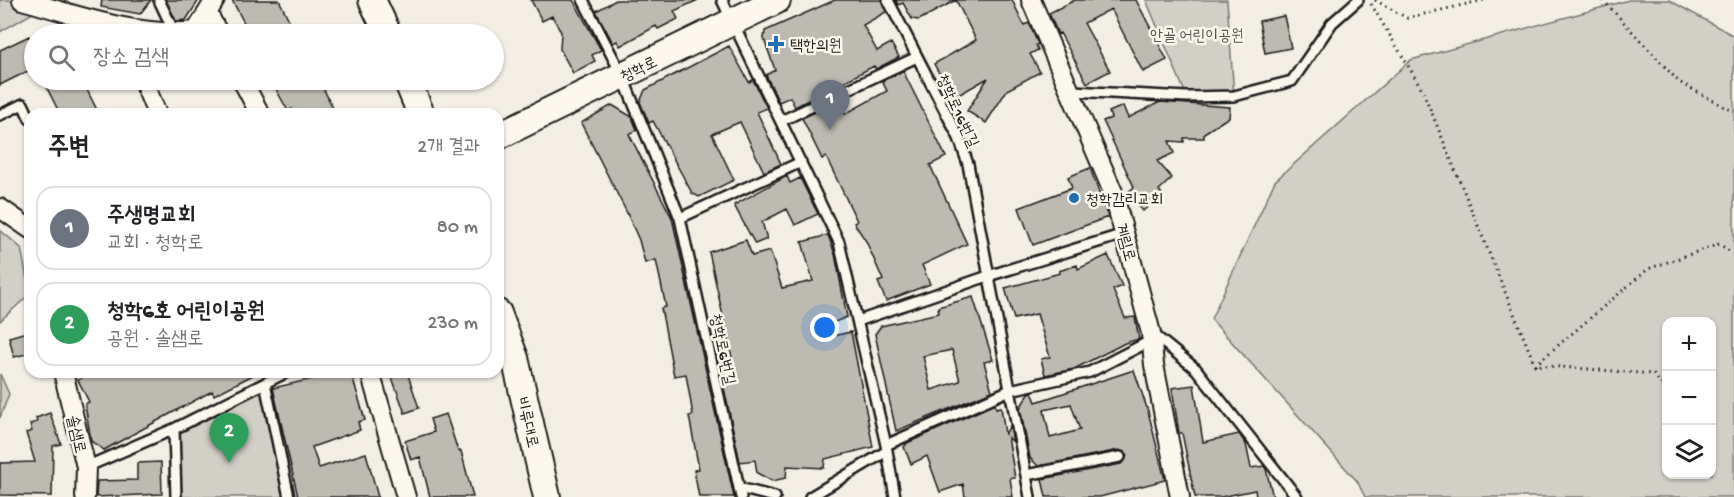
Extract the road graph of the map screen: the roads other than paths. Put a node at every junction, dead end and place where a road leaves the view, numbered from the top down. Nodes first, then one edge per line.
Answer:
1 (22, 0) edge
2 (159, 0) edge
3 (372, 0) edge
4 (583, 0) edge
5 (777, 0) edge
6 (888, 0) edge
7 (1031, 0) edge
8 (1358, 0) edge
9 (212, 7) edge
10 (727, 11) edge
11 (102, 24) edge
12 (170, 24) edge
13 (201, 24) edge
14 (216, 24) edge
15 (383, 24) edge
16 (917, 57) junction
17 (622, 75) junction
18 (147, 90) edge
19 (247, 90) edge
20 (411, 90) edge
21 (1072, 91) junction
22 (25, 108) edge
23 (155, 108) edge
24 (257, 108) edge
25 (419, 108) edge
26 (0, 115) edge
27 (781, 121) junction
28 (504, 133) edge
29 (801, 162) junction
30 (0, 208) edge
31 (680, 218) junction
32 (24, 225) edge
33 (1125, 234) junction
34 (988, 276) junction
35 (858, 321) junction
36 (504, 329) edge
37 (1151, 337) junction
38 (64, 378) edge
39 (275, 378) edge
40 (372, 378) edge
41 (265, 383) junction
42 (1010, 390) junction
43 (174, 429) junction
44 (887, 448) junction
45 (1120, 457) dead end
46 (86, 467) junction
47 (1026, 475) junction
48 (740, 492) edge
49 (85, 497) edge
50 (176, 497) edge
51 (289, 497) edge
52 (406, 497) edge
53 (547, 497) edge
54 (775, 497) edge
55 (810, 497) edge
56 (895, 497) edge
57 (1030, 497) edge
58 (1180, 497) edge
59 (1297, 497) edge

1 - 11 street
2 - 12 lane
3 - 15 street
4 - 17 lane, 청학로6번길
5 - 10 street, 청학로
6 - 16 lane, 청학로16번길
7 - 21 street, 계림로
8 - 21 lane
9 - 13 street
9 - 14 street
10 - 17 street, 청학로
10 - 27 lane
16 - 27 lane
16 - 34 lane, 청학로16번길
17 - 28 street, 청학로
17 - 31 lane, 청학로6번길
18 - 23 street
19 - 24 street
20 - 25 street
21 - 33 street, 계림로
22 - 26 lane
27 - 29 lane
29 - 31 lane
29 - 35 lane
30 - 32 street
31 - 48 lane, 청학로6번길
33 - 34 lane
33 - 37 street, 계림로
34 - 35 lane
34 - 42 lane, 청학로16번길
35 - 44 lane
36 - 53 street, 비류대로
37 - 42 lane
37 - 58 street, 계림로
37 - 59 lane
38 - 46 street, 솔샘로
39 - 41 lane
40 - 52 street
41 - 43 lane
41 - 51 lane
42 - 44 lane
42 - 47 lane, 청학로16번길
43 - 46 lane
43 - 50 lane
44 - 55 lane
44 - 56 lane
45 - 47 lane
46 - 49 street, 솔샘로
47 - 57 lane, 청학로16번길
48 - 54 lane, 청학로6번길

